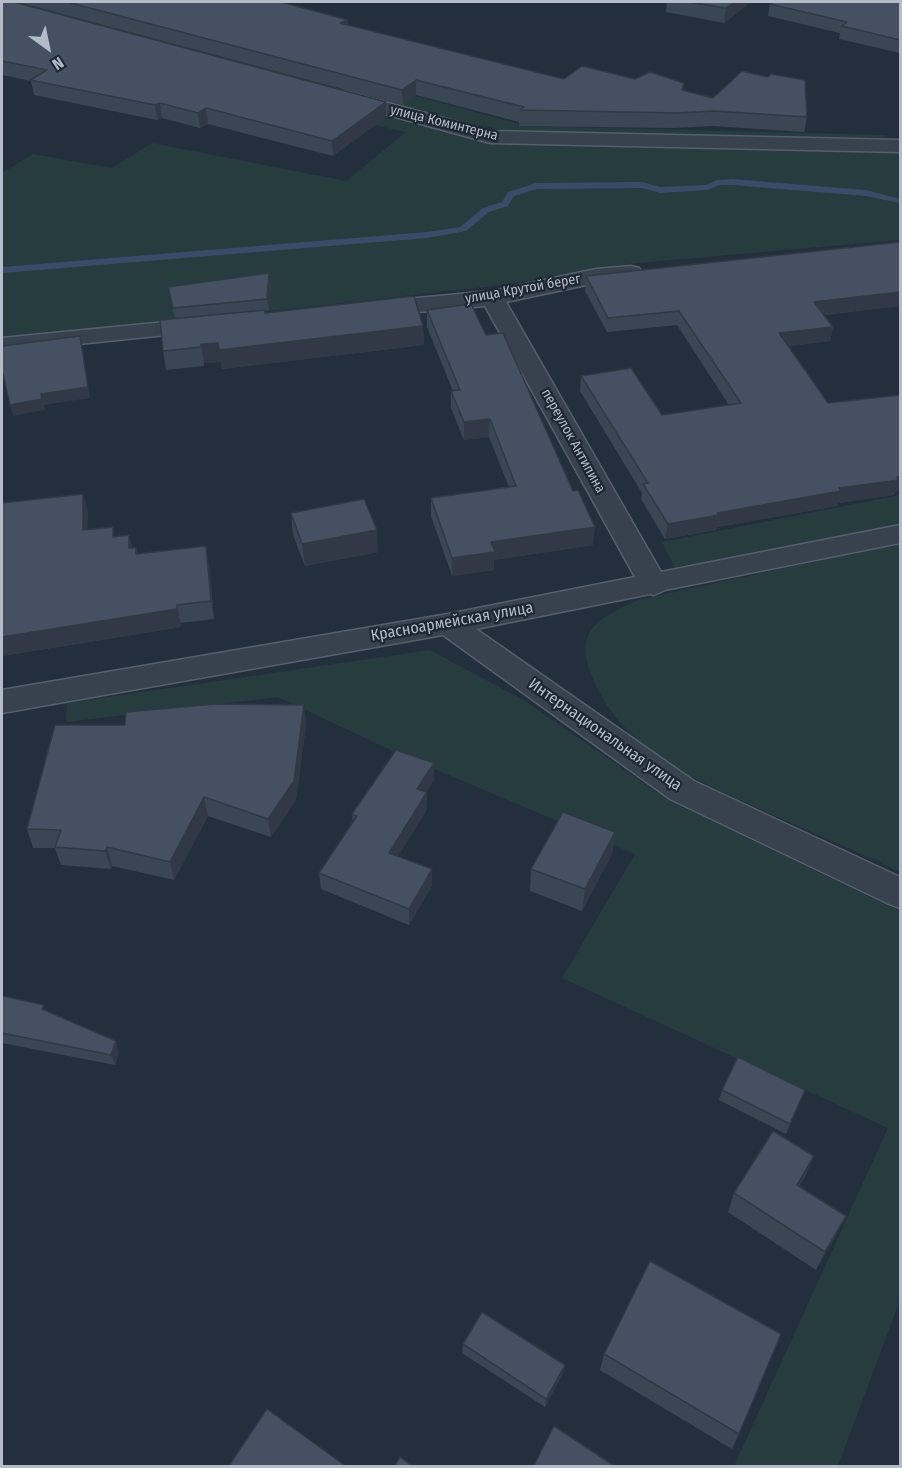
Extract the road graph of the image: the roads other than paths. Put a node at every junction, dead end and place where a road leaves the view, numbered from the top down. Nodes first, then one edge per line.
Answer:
1 (331, 94) edge
2 (900, 146) edge
3 (654, 271) edge
4 (492, 298) junction
5 (350, 311) edge
6 (231, 323) edge
7 (2, 345) edge
8 (900, 534) edge
9 (654, 585) junction
10 (448, 624) junction
11 (2, 702) edge
12 (900, 893) edge

1 - 2 street, улица Коминтерна
3 - 4 street, улица Крутой берег
4 - 5 street, улица Крутой берег
4 - 9 street, переулок Антипина
6 - 7 street
8 - 9 street, Красноармейская улица
9 - 10 street, Красноармейская улица
10 - 11 street, Красноармейская улица
10 - 12 street, Интернациональная улица

